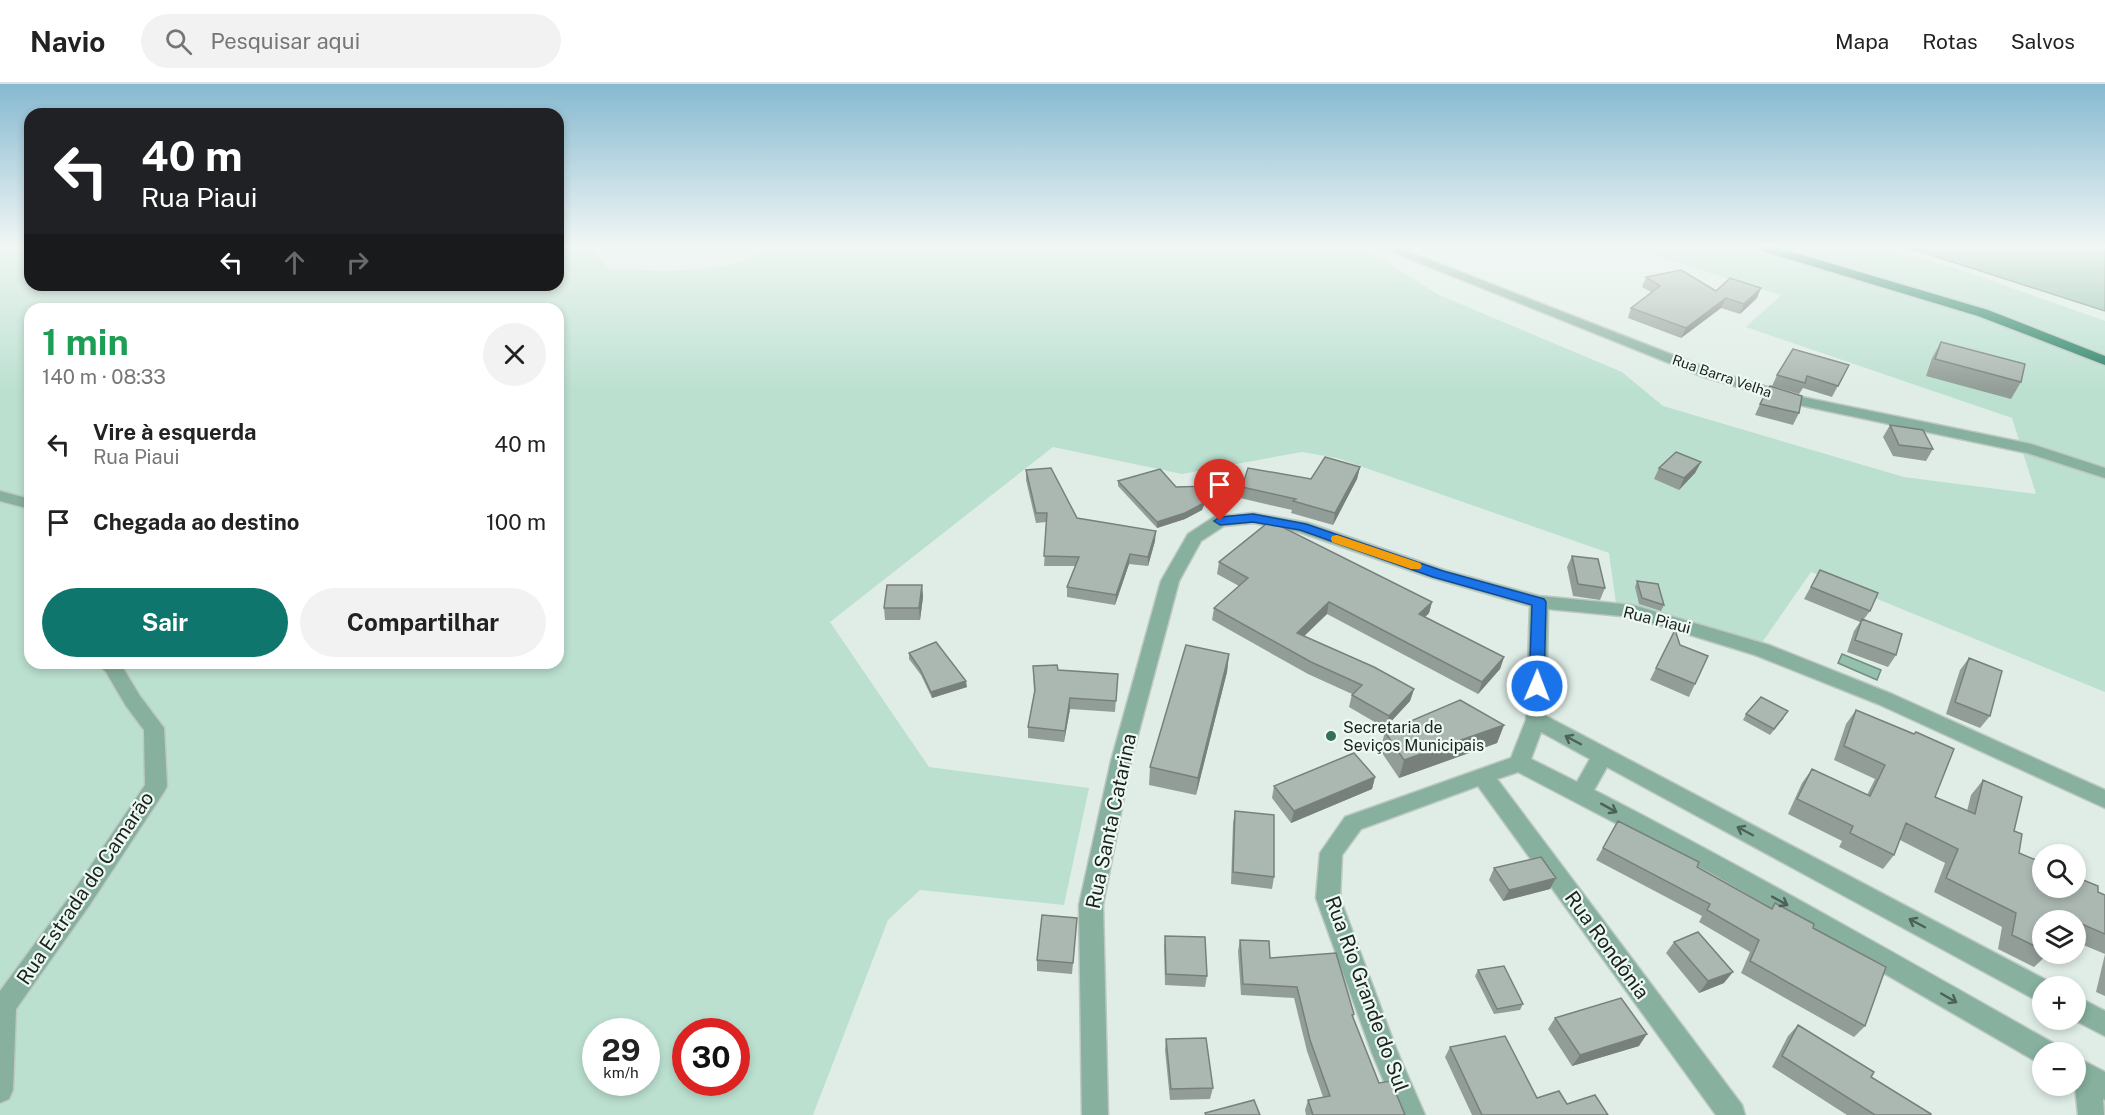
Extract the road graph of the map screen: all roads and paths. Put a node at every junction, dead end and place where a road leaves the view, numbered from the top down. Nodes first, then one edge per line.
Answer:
1 (1508, 295) edge
2 (1923, 295) edge
3 (2105, 361) edge
4 (2105, 473) edge
5 (0, 496) edge
6 (24, 502) edge
7 (1194, 538) joint
8 (1539, 602) junction
9 (114, 669) edge
10 (1536, 720) junction
11 (1602, 755) junction
12 (1519, 763) junction
13 (1482, 775) junction
14 (1581, 793) junction
15 (2105, 799) edge
16 (2032, 985) edge
17 (2086, 1014) edge
18 (2105, 1024) edge
19 (2032, 1045) edge
20 (2089, 1078) edge
21 (0, 1090) edge
22 (1095, 1115) edge
23 (1412, 1115) edge
24 (1732, 1115) edge
25 (2091, 1115) edge

1 - 4 street, Rua Barra Velha
2 - 3 main road
5 - 6 street
7 - 8 street, Rua Piaui
7 - 22 street, Rua Santa Catarina
8 - 10 street
8 - 15 street, Rua Piaui
9 - 21 street, Rua Estrada do Camarão
11 -> 10 street
10 - 12 street
11 - 14 street
16 -> 11 street
12 - 13 street, Rua Rio Grande do Sul
12 - 14 street
13 - 23 street, Rua Rio Grande do Sul
13 - 24 street, Rua Rondônia
14 -> 19 street
17 - 18 street
20 - 25 street

